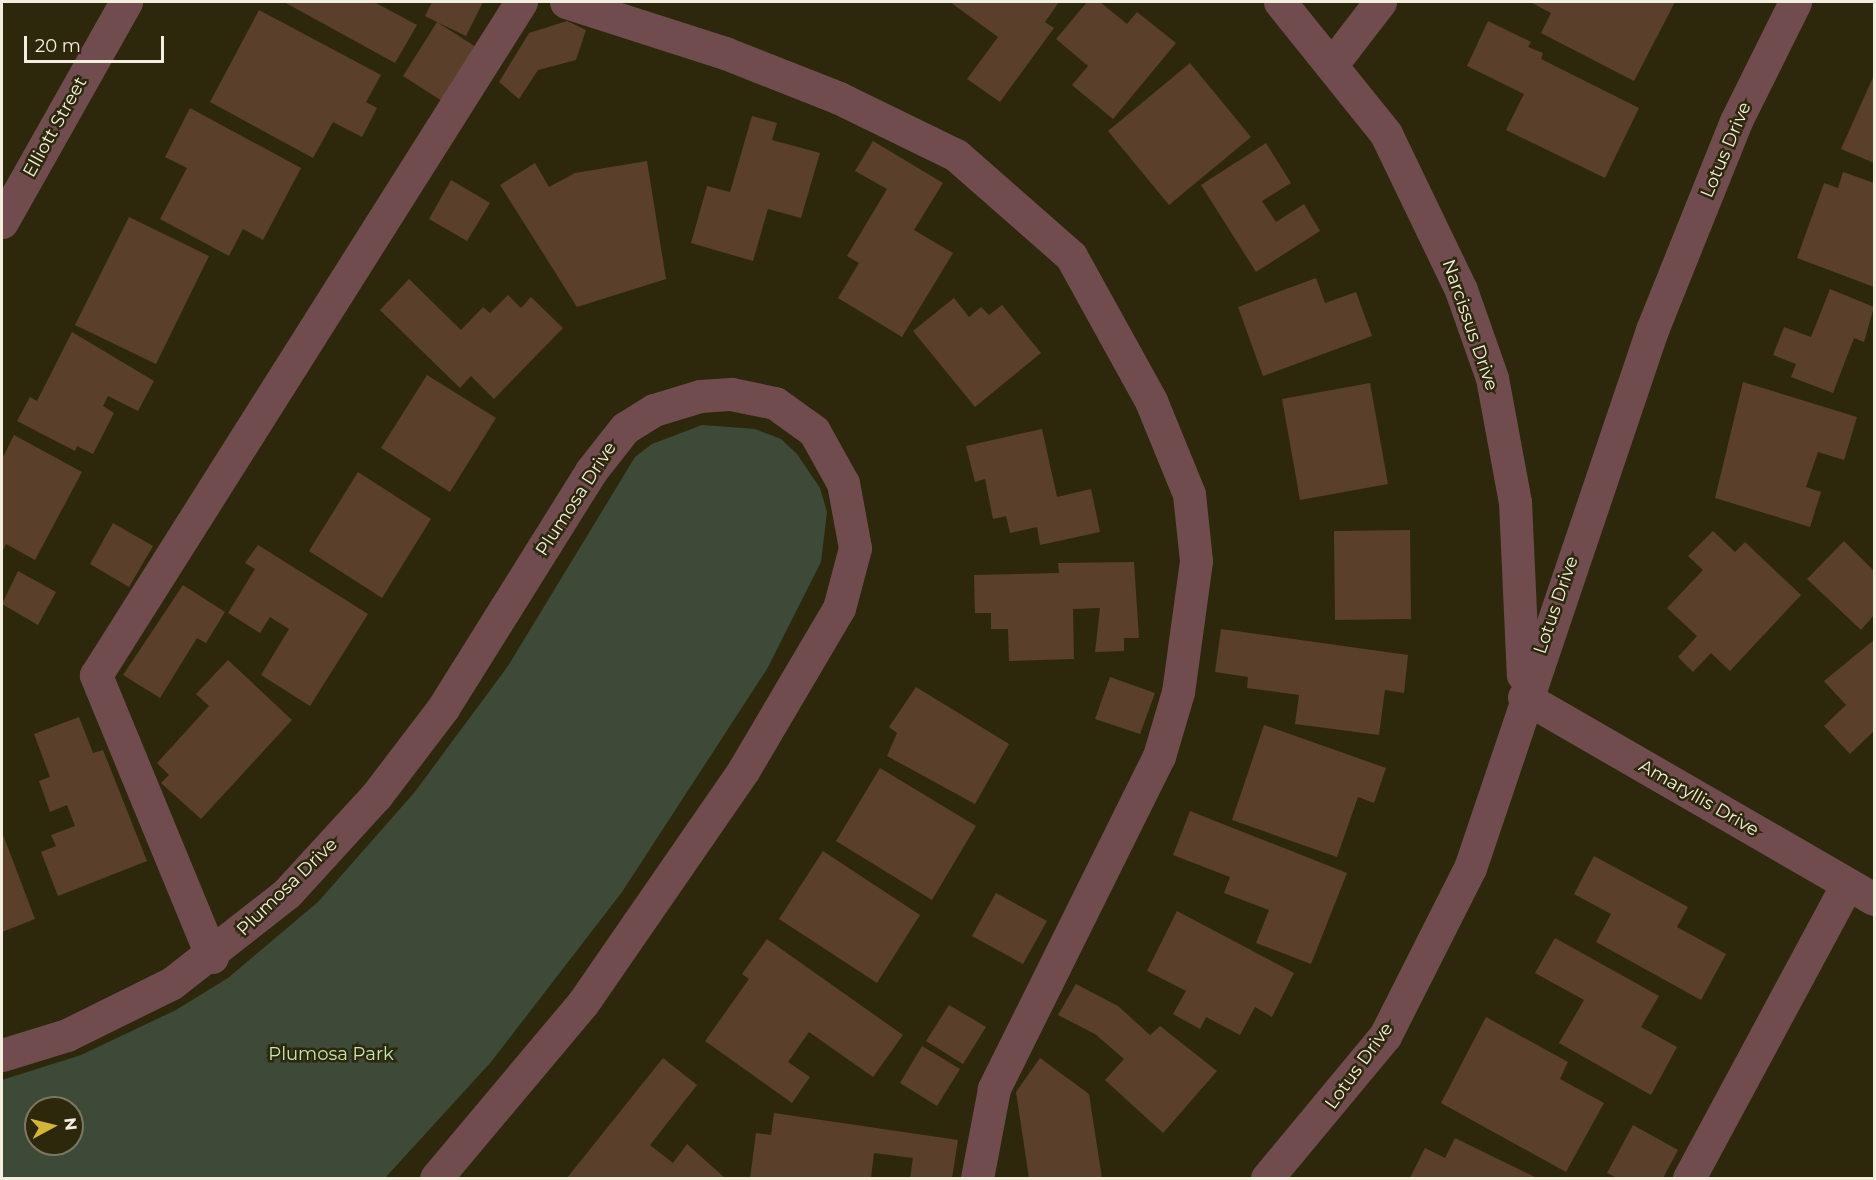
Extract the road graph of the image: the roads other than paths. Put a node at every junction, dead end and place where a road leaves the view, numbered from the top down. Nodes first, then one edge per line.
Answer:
1 (126, 2) edge
2 (521, 2) edge
3 (566, 2) edge
4 (1280, 2) edge
5 (1380, 2) edge
6 (1795, 2) edge
7 (1333, 63) junction
8 (2, 222) edge
9 (1524, 697) junction
10 (1861, 892) edge
11 (212, 957) junction
12 (2, 1055) edge
13 (435, 1179) edge
14 (977, 1179) edge
15 (1267, 1179) edge
16 (1689, 1179) edge

1 - 8 street, Elliott Street
2 - 11 street
3 - 14 street
4 - 7 street, Narcissus Drive
5 - 7 street
6 - 9 street, Lotus Drive
7 - 9 street, Narcissus Drive
9 - 10 street, Amaryllis Drive
9 - 15 street, Lotus Drive
10 - 16 street
11 - 12 street, Plumosa Drive
11 - 13 street, Plumosa Drive

